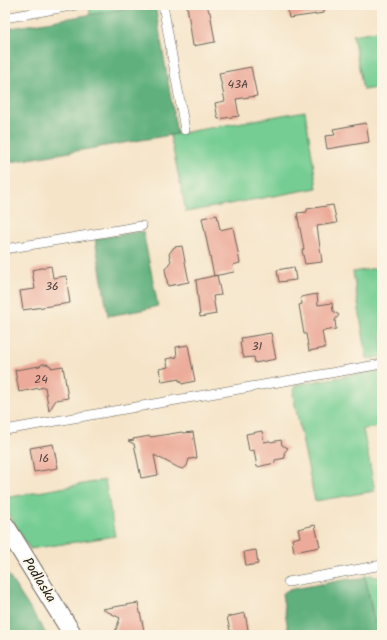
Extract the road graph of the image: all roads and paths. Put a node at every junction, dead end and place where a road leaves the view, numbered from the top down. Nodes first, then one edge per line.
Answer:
1 (76, 5) edge
2 (163, 5) edge
3 (5, 18) edge
4 (185, 130) dead end
5 (142, 226) dead end
6 (5, 249) edge
7 (382, 364) edge
8 (5, 430) edge
9 (5, 525) edge
10 (382, 565) edge
11 (288, 582) dead end
12 (73, 635) edge

1 - 3 lane
2 - 4 lane
5 - 6 lane
7 - 8 lane
9 - 12 street, Podlaska
10 - 11 lane

